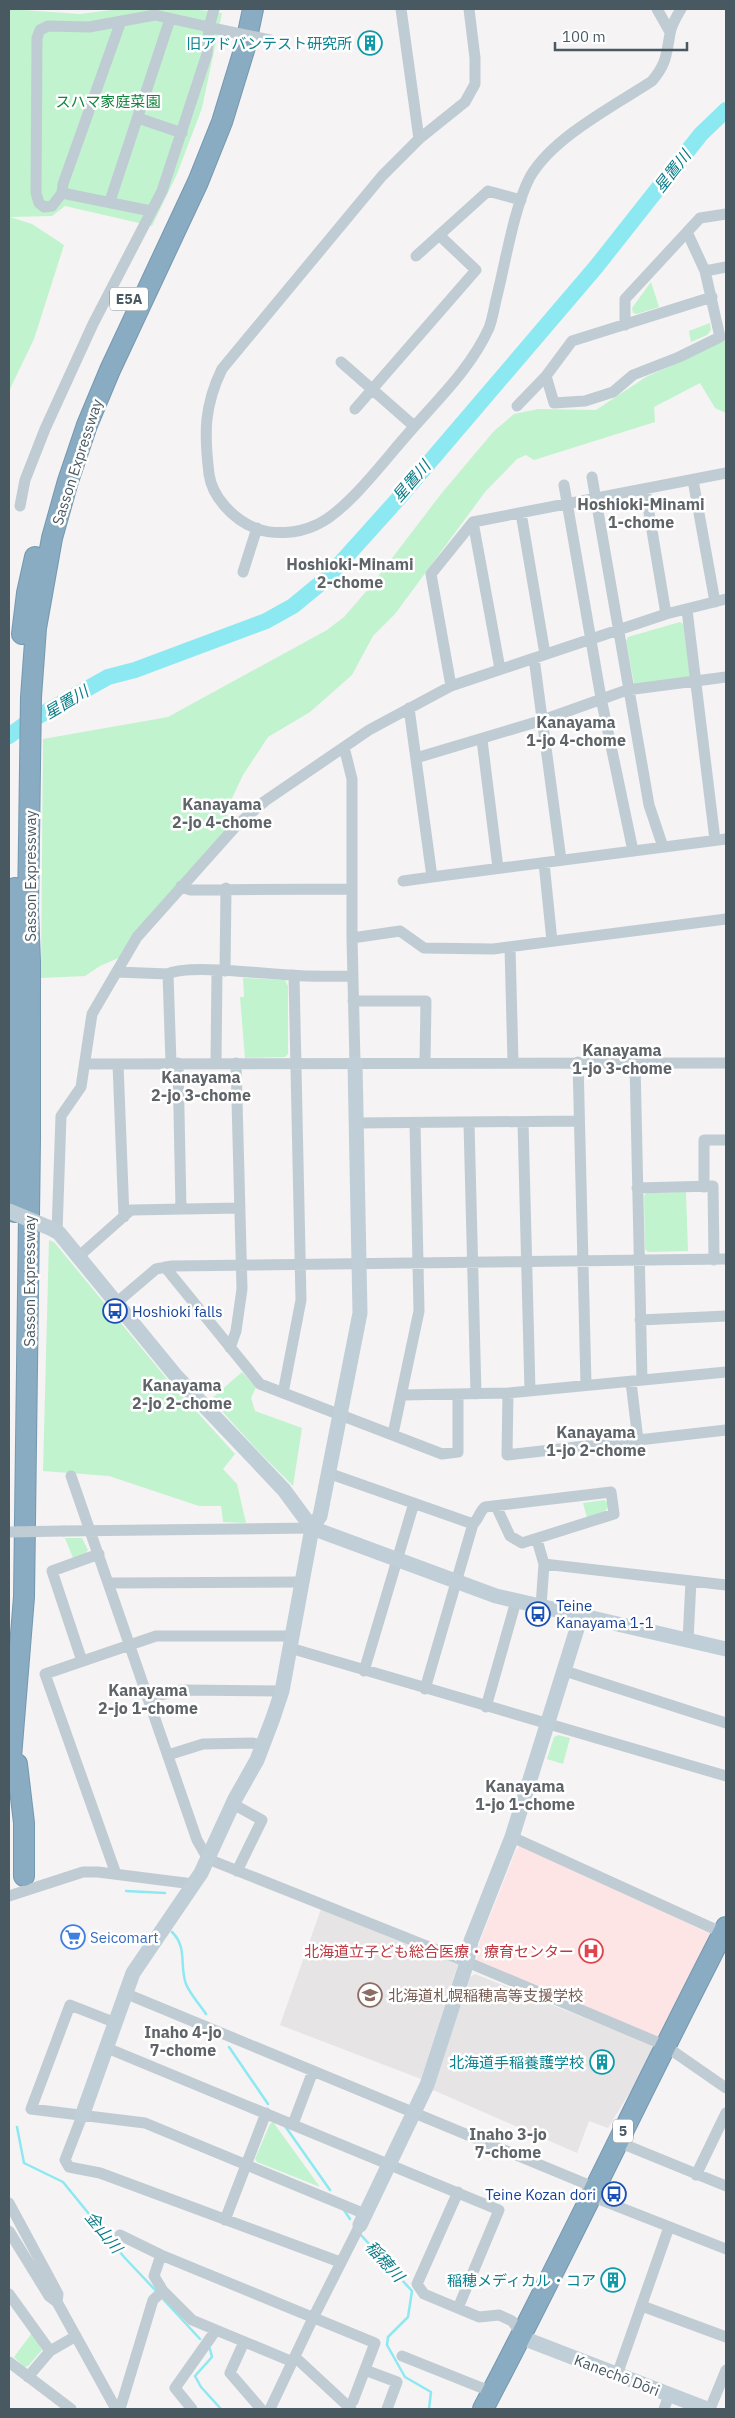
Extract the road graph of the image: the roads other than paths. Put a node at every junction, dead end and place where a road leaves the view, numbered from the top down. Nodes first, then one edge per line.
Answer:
1 (214, 9) edge
2 (239, 9) edge
3 (253, 9) edge
4 (401, 9) edge
5 (469, 9) edge
6 (657, 9) edge
7 (681, 9) edge
8 (170, 19) junction
9 (121, 21) junction
10 (211, 27) junction
11 (670, 32) junction
12 (270, 40) dead end
13 (138, 118) junction
14 (182, 133) junction
15 (419, 139) junction
16 (62, 194) junction
17 (521, 200) junction
18 (110, 201) junction
19 (151, 211) junction
20 (726, 214) edge
21 (687, 232) junction
22 (438, 235) junction
23 (416, 256) dead end
24 (726, 267) edge
25 (706, 271) junction
26 (712, 297) junction
27 (625, 325) junction
28 (341, 362) dead end
29 (546, 376) junction
30 (372, 389) junction
31 (517, 406) dead end
32 (355, 409) dead end
33 (414, 426) junction
34 (726, 473) edge
35 (592, 477) dead end
36 (693, 480) junction
37 (564, 485) dead end
38 (645, 489) junction
39 (596, 498) junction
40 (568, 504) junction
41 (20, 506) dead end
42 (520, 513) junction
43 (473, 522) junction
44 (257, 528) junction
45 (243, 572) dead end
46 (35, 589) junction
47 (721, 600) edge
48 (686, 610) junction
49 (666, 614) junction
50 (617, 630) junction
51 (591, 638) junction
52 (539, 656) junction
53 (500, 669) junction
54 (726, 677) edge
55 (696, 680) junction
56 (451, 686) junction
57 (627, 690) junction
58 (601, 698) junction
59 (409, 708) junction
60 (543, 720) junction
61 (482, 740) junction
62 (344, 747) junction
63 (416, 758) junction
64 (721, 840) edge
65 (663, 847) junction
66 (633, 851) junction
67 (561, 860) junction
68 (544, 862) junction
69 (498, 868) junction
70 (432, 877) junction
71 (403, 881) dead end
72 (181, 886) junction
73 (226, 888) junction
74 (352, 889) junction
75 (22, 914) junction
76 (726, 919) edge
77 (352, 938) junction
78 (552, 941) junction
79 (510, 946) junction
80 (221, 970) junction
81 (117, 972) junction
82 (168, 974) junction
83 (294, 976) junction
84 (353, 976) junction
85 (353, 1001) junction
86 (425, 1062) junction
87 (513, 1062) junction
88 (578, 1062) junction
89 (174, 1063) junction
90 (216, 1063) junction
91 (236, 1063) junction
92 (294, 1063) junction
93 (355, 1063) junction
94 (634, 1063) junction
95 (726, 1063) edge
96 (85, 1064) junction
97 (118, 1064) junction
98 (579, 1121) junction
99 (357, 1122) junction
100 (523, 1122) junction
101 (415, 1123) junction
102 (469, 1123) junction
103 (726, 1140) edge
104 (704, 1187) junction
105 (637, 1188) junction
106 (239, 1208) junction
107 (182, 1209) junction
108 (9, 1211) edge
109 (124, 1216) junction
110 (54, 1230) junction
111 (78, 1257) junction
112 (527, 1260) junction
113 (582, 1260) junction
114 (639, 1260) junction
115 (714, 1260) junction
116 (726, 1260) edge
117 (418, 1262) junction
118 (472, 1262) junction
119 (361, 1263) junction
120 (300, 1264) junction
121 (241, 1265) junction
122 (165, 1267) junction
123 (116, 1303) junction
124 (726, 1316) edge
125 (640, 1320) junction
126 (230, 1348) junction
127 (726, 1372) edge
128 (636, 1381) junction
129 (586, 1385) junction
130 (530, 1391) junction
131 (283, 1393) junction
132 (508, 1393) junction
133 (476, 1394) junction
134 (402, 1395) junction
135 (458, 1395) junction
136 (340, 1415) junction
137 (726, 1430) edge
138 (393, 1434) junction
139 (638, 1440) junction
140 (328, 1473) junction
141 (71, 1476) dead end
142 (414, 1503) junction
143 (496, 1506) junction
144 (473, 1524) junction
145 (312, 1528) junction
146 (91, 1530) junction
147 (9, 1532) edge
148 (537, 1540) junction
149 (99, 1554) junction
150 (396, 1560) junction
151 (544, 1564) junction
152 (691, 1581) junction
153 (302, 1582) junction
154 (455, 1582) junction
155 (109, 1583) junction
156 (726, 1585) edge
157 (516, 1601) junction
158 (541, 1606) junction
159 (581, 1616) junction
160 (688, 1640) junction
161 (9, 1642) edge
162 (291, 1642) junction
163 (130, 1644) junction
164 (726, 1649) edge
165 (82, 1661) junction
166 (364, 1670) junction
167 (564, 1671) junction
168 (425, 1689) junction
169 (282, 1691) junction
170 (148, 1698) junction
171 (486, 1707) junction
172 (726, 1723) edge
173 (548, 1726) junction
174 (14, 1727) junction
175 (262, 1746) junction
176 (168, 1755) junction
177 (726, 1776) edge
178 (9, 1782) edge
179 (233, 1804) junction
180 (512, 1837) junction
181 (208, 1859) junction
182 (237, 1871) junction
183 (116, 1874) junction
184 (24, 1876) dead end
185 (193, 1884) junction
186 (9, 1896) edge
187 (725, 1930) edge
188 (726, 1956) edge
189 (467, 1962) junction
190 (127, 1994) junction
191 (116, 2023) junction
192 (107, 2048) junction
193 (670, 2049) junction
194 (312, 2071) junction
195 (726, 2088) edge
196 (414, 2112) junction
197 (266, 2113) junction
198 (726, 2113) edge
199 (82, 2116) junction
200 (293, 2124) junction
201 (628, 2146) junction
202 (390, 2163) junction
203 (247, 2164) junction
204 (696, 2175) junction
205 (726, 2186) edge
206 (458, 2192) junction
207 (598, 2194) junction
208 (9, 2203) edge
209 (363, 2219) junction
210 (225, 2220) junction
211 (669, 2227) junction
212 (9, 2231) edge
213 (120, 2235) dead end
214 (726, 2249) edge
215 (161, 2255) junction
216 (340, 2262) junction
217 (163, 2291) junction
218 (9, 2294) edge
219 (58, 2302) junction
220 (642, 2306) junction
221 (458, 2308) junction
222 (314, 2316) junction
223 (216, 2330) junction
224 (76, 2336) junction
225 (524, 2337) junction
226 (726, 2337) edge
227 (244, 2342) junction
228 (50, 2351) junction
229 (402, 2356) dead end
230 (294, 2360) junction
231 (9, 2362) edge
232 (365, 2370) junction
233 (726, 2370) edge
234 (617, 2375) junction
235 (28, 2377) junction
236 (667, 2402) edge
237 (489, 2404) edge
238 (350, 2408) edge
239 (71, 2409) edge
240 (116, 2409) edge
241 (120, 2409) edge
242 (192, 2409) edge
243 (261, 2409) edge
244 (270, 2409) edge
245 (387, 2409) edge
246 (708, 2409) edge

1 - 10 street
2 - 46 highway, Sasson Expressway / E5A
3 - 46 highway, Sasson Expressway / E5A
4 - 15 street
5 - 15 street
6 - 11 street
7 - 11 street
8 - 9 street
8 - 10 street
8 - 13 street
9 - 16 street
9 - 16 street
10 - 12 street, bridge
10 - 14 street
11 - 17 street
13 - 14 street
13 - 18 street
14 - 19 street
15 - 44 street
16 - 18 street
17 - 22 street
17 - 33 street
18 - 19 street
19 - 41 street
20 - 21 street
21 - 25 street
21 - 27 street
22 - 23 street
22 - 30 street
24 - 25 street
25 - 26 street
26 - 27 street
26 - 29 street
27 - 29 street
28 - 30 street
29 - 31 street
30 - 32 street
30 - 33 street
33 - 44 street
34 - 36 street
35 - 39 street
36 - 38 street
36 - 47 street
37 - 40 street
38 - 39 street
38 - 49 street
39 - 40 street
39 - 50 street
40 - 42 street
40 - 51 street
42 - 43 street
42 - 52 street
43 - 53 street
43 - 56 street
44 - 45 street
46 - 75 highway, Sasson Expressway / E5A
47 - 48 street
48 - 49 street
48 - 55 street
49 - 50 street
50 - 51 street
50 - 57 street
51 - 52 street
51 - 58 street
52 - 53 street
52 - 60 street
53 - 56 street
54 - 55 street
55 - 57 street
55 - 64 street
56 - 59 street
57 - 58 street
57 - 65 street
58 - 60 street
58 - 66 street
59 - 62 street
59 - 63 street
60 - 61 street
60 - 67 street
61 - 63 street
61 - 69 street
62 - 72 street
62 - 74 street
63 - 70 street
64 - 65 street
65 - 66 street
66 - 67 street
67 - 68 street
68 - 69 street
68 - 78 street
69 - 70 street
70 - 71 street
72 - 73 street
72 - 81 street
73 - 74 street
73 - 80 street
74 - 77 street
75 - 161 highway, Sasson Expressway / E5A
75 - 174 highway, Sasson Expressway / E5A
76 - 78 street
77 - 79 street
77 - 84 street
78 - 79 street
79 - 87 street
80 - 82 street
80 - 83 street
80 - 90 street
81 - 82 street
81 - 96 street
82 - 89 street
83 - 84 street
83 - 92 street
84 - 85 street
85 - 86 street
85 - 93 street
86 - 87 street
86 - 93 street
87 - 88 street
88 - 94 street
88 - 98 street
89 - 90 street
89 - 97 street
89 - 107 street
90 - 91 street
91 - 92 street
91 - 106 street
92 - 93 street
92 - 120 street
93 - 99 street
94 - 95 street
94 - 105 street
96 - 97 street
96 - 110 street
97 - 109 street
98 - 100 street
98 - 113 street
99 - 101 street
99 - 119 street
100 - 102 street
100 - 112 street
101 - 102 street
101 - 117 street
102 - 118 street
103 - 104 street
104 - 105 street
104 - 115 street
105 - 114 street
106 - 107 street
106 - 121 street
107 - 109 street
108 - 110 street, bridge
109 - 111 street
110 - 111 street
111 - 123 street
112 - 113 street
112 - 118 street
112 - 130 street
113 - 114 street
113 - 129 street
114 - 115 street
114 - 125 street
115 - 116 street
117 - 118 street
117 - 119 street
117 - 134 street
118 - 133 street
119 - 120 street
119 - 136 street
120 - 121 street
120 - 131 street
121 - 122 street
121 - 126 street
122 - 123 street
122 - 126 street
123 - 145 street
124 - 125 street
125 - 128 street
126 - 131 street
127 - 128 street
128 - 129 street
128 - 139 street
129 - 130 street
130 - 132 street
131 - 136 street
132 - 133 street
132 - 139 street
133 - 135 street
134 - 135 street
134 - 138 street
135 - 138 street
136 - 138 street
136 - 140 street
137 - 139 street
140 - 142 street
140 - 145 street
141 - 146 street
142 - 144 street
142 - 150 street
143 - 144 street
143 - 148 street
143 - 148 street
144 - 154 street
145 - 146 street
145 - 150 street
145 - 153 street
146 - 147 street, bridge
146 - 149 street
148 - 151 street
149 - 155 street
149 - 165 street
150 - 154 street
150 - 166 street
151 - 152 street
151 - 158 street
152 - 156 street
152 - 160 street
153 - 155 street
153 - 162 street
154 - 157 street
154 - 168 street
155 - 163 street
157 - 158 street
157 - 171 street
158 - 159 street
159 - 160 street
159 - 167 street
160 - 164 street
162 - 163 street
162 - 166 street
162 - 169 street
163 - 165 street
163 - 170 street
165 - 183 street
166 - 168 street
167 - 172 street
167 - 173 street
168 - 171 street
169 - 170 street
169 - 175 street
170 - 176 street
171 - 173 street
173 - 177 street
173 - 180 street
174 - 178 highway, Sasson Expressway / E5A
174 - 184 highway
175 - 176 street
175 - 179 street
176 - 181 street
179 - 181 street
179 - 182 street
180 - 187 street
180 - 189 street
181 - 182 street
181 - 185 street
182 - 189 street
183 - 185 street
183 - 186 street
185 - 190 street
187 - 193 highway, 5
188 - 193 highway, 5
189 - 193 street
189 - 196 street
190 - 191 street
190 - 194 street
191 - 192 street
191 - 199 street
192 - 197 street
192 - 199 street
193 - 195 street
193 - 201 highway, 5
193 - 207 highway, 5
194 - 196 street
194 - 200 street
196 - 202 street
196 - 207 street
197 - 200 street
197 - 203 street
198 - 204 street
199 - 203 street
199 - 210 street
200 - 202 street
201 - 204 street
201 - 207 highway, 5
202 - 206 street
202 - 209 street
203 - 209 street
203 - 210 street
204 - 205 street
206 - 221 street
206 - 221 street
207 - 211 street
207 - 225 highway, 5
208 - 219 street
209 - 216 street
210 - 216 street
211 - 214 street
211 - 220 street
212 - 219 street
213 - 215 street
215 - 217 street
215 - 222 street
216 - 222 street
217 - 223 street
217 - 241 street
218 - 228 street
219 - 224 street
220 - 226 street
220 - 234 street
221 - 225 street
222 - 230 street
222 - 232 street
223 - 227 street
223 - 242 street
224 - 228 street
224 - 240 street
225 - 234 street, Kanechō Dōri
225 - 237 highway, 5
227 - 230 street
227 - 243 street
228 - 235 street
229 - 237 street
230 - 238 street
230 - 244 street
231 - 235 street
232 - 238 street
232 - 245 street
233 - 246 street
234 - 236 street, Kanechō Dōri
235 - 239 street
236 - 246 street, Kanechō Dōri

